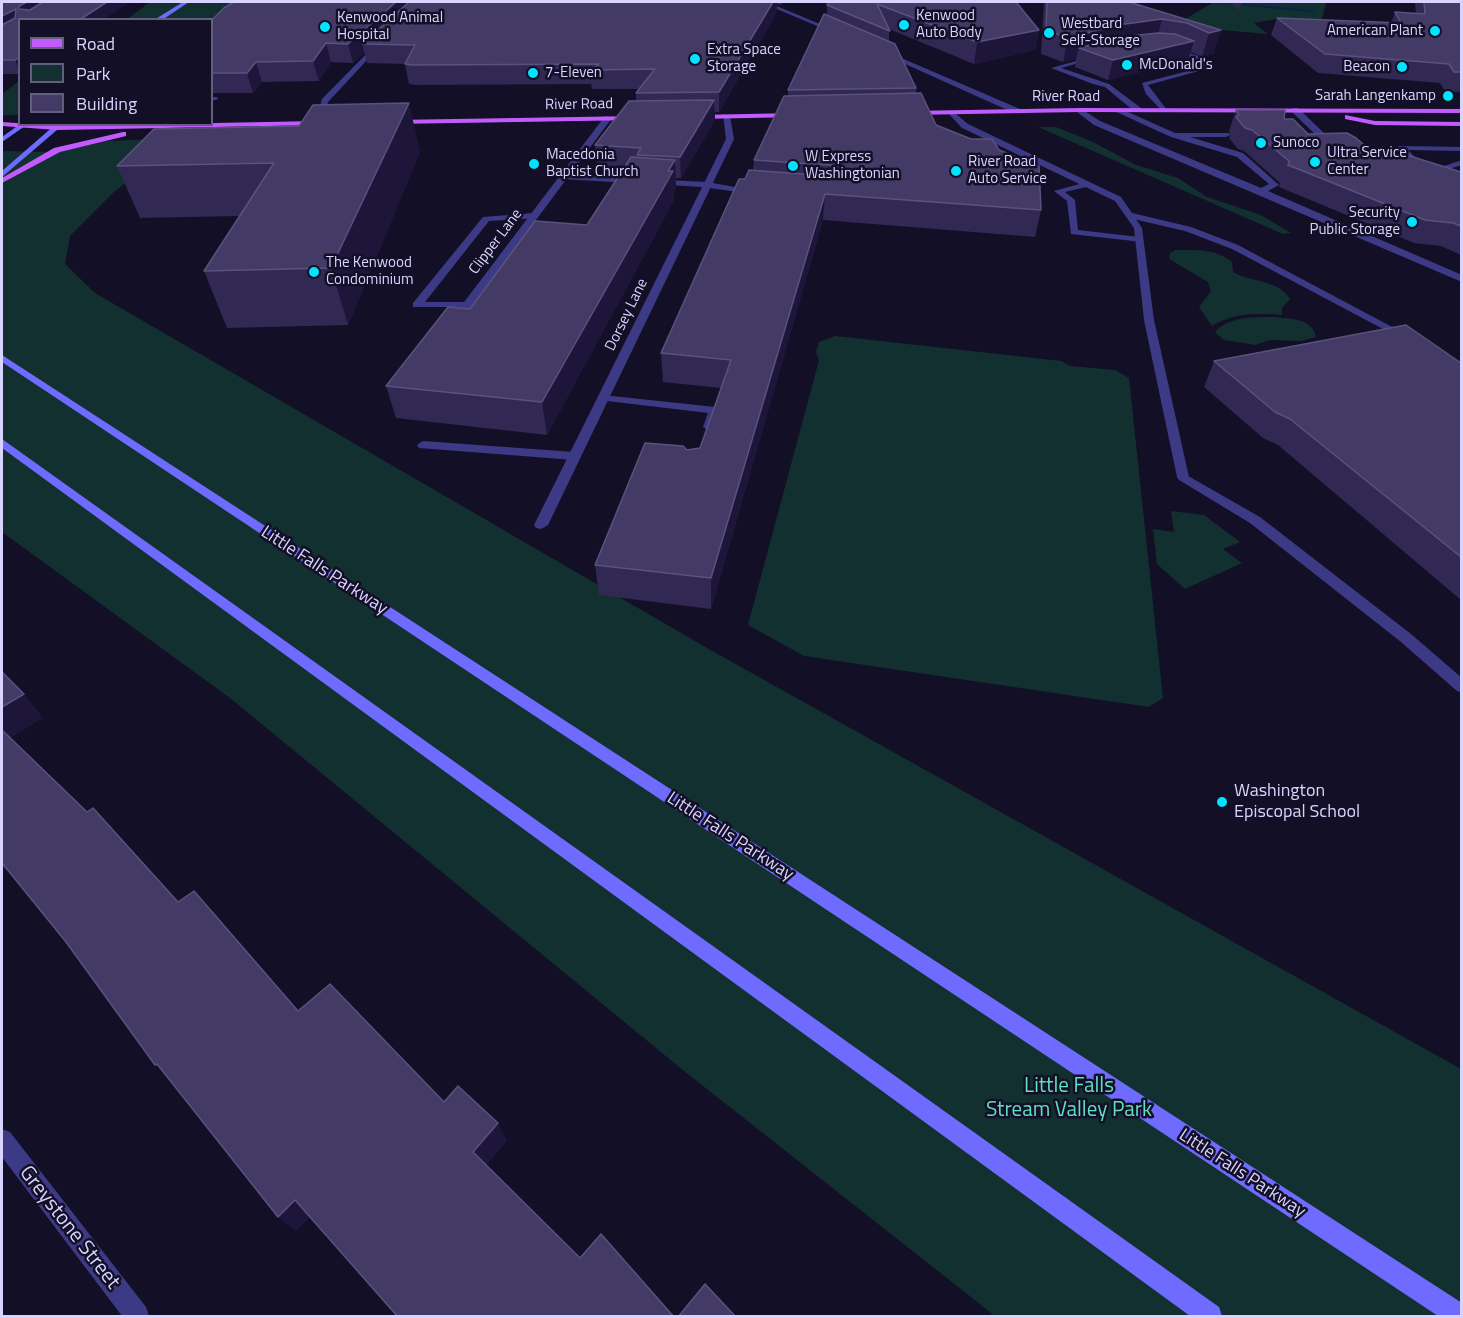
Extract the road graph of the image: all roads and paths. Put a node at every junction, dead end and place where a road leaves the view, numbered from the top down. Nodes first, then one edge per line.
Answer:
1 (186, 2) edge
2 (763, 2) edge
3 (160, 18) edge
4 (842, 35) edge
5 (386, 38) edge
6 (874, 48) edge
7 (1196, 72) junction
8 (1067, 73) junction
9 (1080, 110) junction
10 (1116, 110) junction
11 (1137, 110) junction
12 (1163, 110) junction
13 (1294, 110) junction
14 (1317, 110) junction
15 (1017, 111) junction
16 (1461, 111) edge
17 (951, 112) junction
18 (897, 113) edge
19 (800, 115) edge
20 (726, 116) junction
21 (644, 117) edge
22 (691, 117) edge
23 (608, 118) junction
24 (389, 122) edge
25 (318, 123) junction
26 (329, 123) edge
27 (1461, 123) edge
28 (2, 124) edge
29 (213, 124) edge
30 (18, 126) edge
31 (23, 126) edge
32 (59, 126) edge
33 (127, 126) edge
34 (156, 126) joint
35 (2, 131) edge
36 (1174, 135) junction
37 (1226, 135) dead end
38 (1302, 136) edge
39 (1322, 136) junction
40 (2, 140) edge
41 (1331, 142) edge
42 (1461, 148) edge
43 (1461, 162) edge
44 (612, 167) edge
45 (2, 175) edge
46 (563, 177) junction
47 (603, 180) junction
48 (2, 181) edge
49 (1087, 184) junction
50 (707, 186) junction
51 (762, 191) edge
52 (1261, 191) junction
53 (534, 216) junction
54 (1132, 216) junction
55 (1139, 240) junction
56 (1461, 279) edge
57 (468, 305) junction
58 (448, 332) edge
59 (1420, 345) edge
60 (2, 358) edge
61 (603, 398) junction
62 (704, 442) edge
63 (2, 443) edge
64 (423, 445) dead end
65 (574, 456) junction
66 (540, 525) dead end
67 (1461, 687) edge
68 (2, 1140) edge
69 (137, 1317) edge
70 (1210, 1317) edge
71 (1459, 1317) edge

1 - 3 main road
2 - 4 street
5 - 25 street
6 - 15 street
7 - 7 street
7 - 12 street
8 - 8 street
8 - 11 street
9 - 10 main road, River Road
9 - 15 main road, River Road
9 - 52 street
10 - 11 main road, River Road
10 - 36 street
11 - 12 main road, River Road
12 - 13 main road, River Road
13 - 14 main road, River Road
13 - 39 street
14 - 16 main road, River Road
14 - 27 main road
15 - 17 main road, River Road
17 - 18 main road, River Road
17 - 49 street
19 - 20 main road
20 - 22 main road
20 - 50 street, Dorsey Lane
21 - 23 main road, River Road
23 - 24 main road, River Road
23 - 46 street, Clipper Lane
25 - 26 main road
25 - 29 main road
28 - 30 main road
31 - 32 main road
31 - 35 main road
31 - 40 main road
32 - 33 main road
32 - 45 main road
33 - 34 main road
34 - 48 main road
36 - 37 street
36 - 52 street
38 - 39 street
39 - 41 street
42 - 43 street
44 - 47 street
46 - 47 street
46 - 53 street, Clipper Lane
47 - 50 street
49 - 54 street
49 - 55 street
50 - 51 street
50 - 61 street, Dorsey Lane
52 - 56 street
53 - 57 street, Clipper Lane
53 - 57 street
54 - 55 street
54 - 59 street
55 - 67 street
57 - 58 street, Clipper Lane
60 - 71 main road, Little Falls Parkway
61 - 62 street
61 - 65 street, Dorsey Lane
63 - 70 main road
64 - 65 street
65 - 66 street, Dorsey Lane
68 - 69 street, Greystone Street

